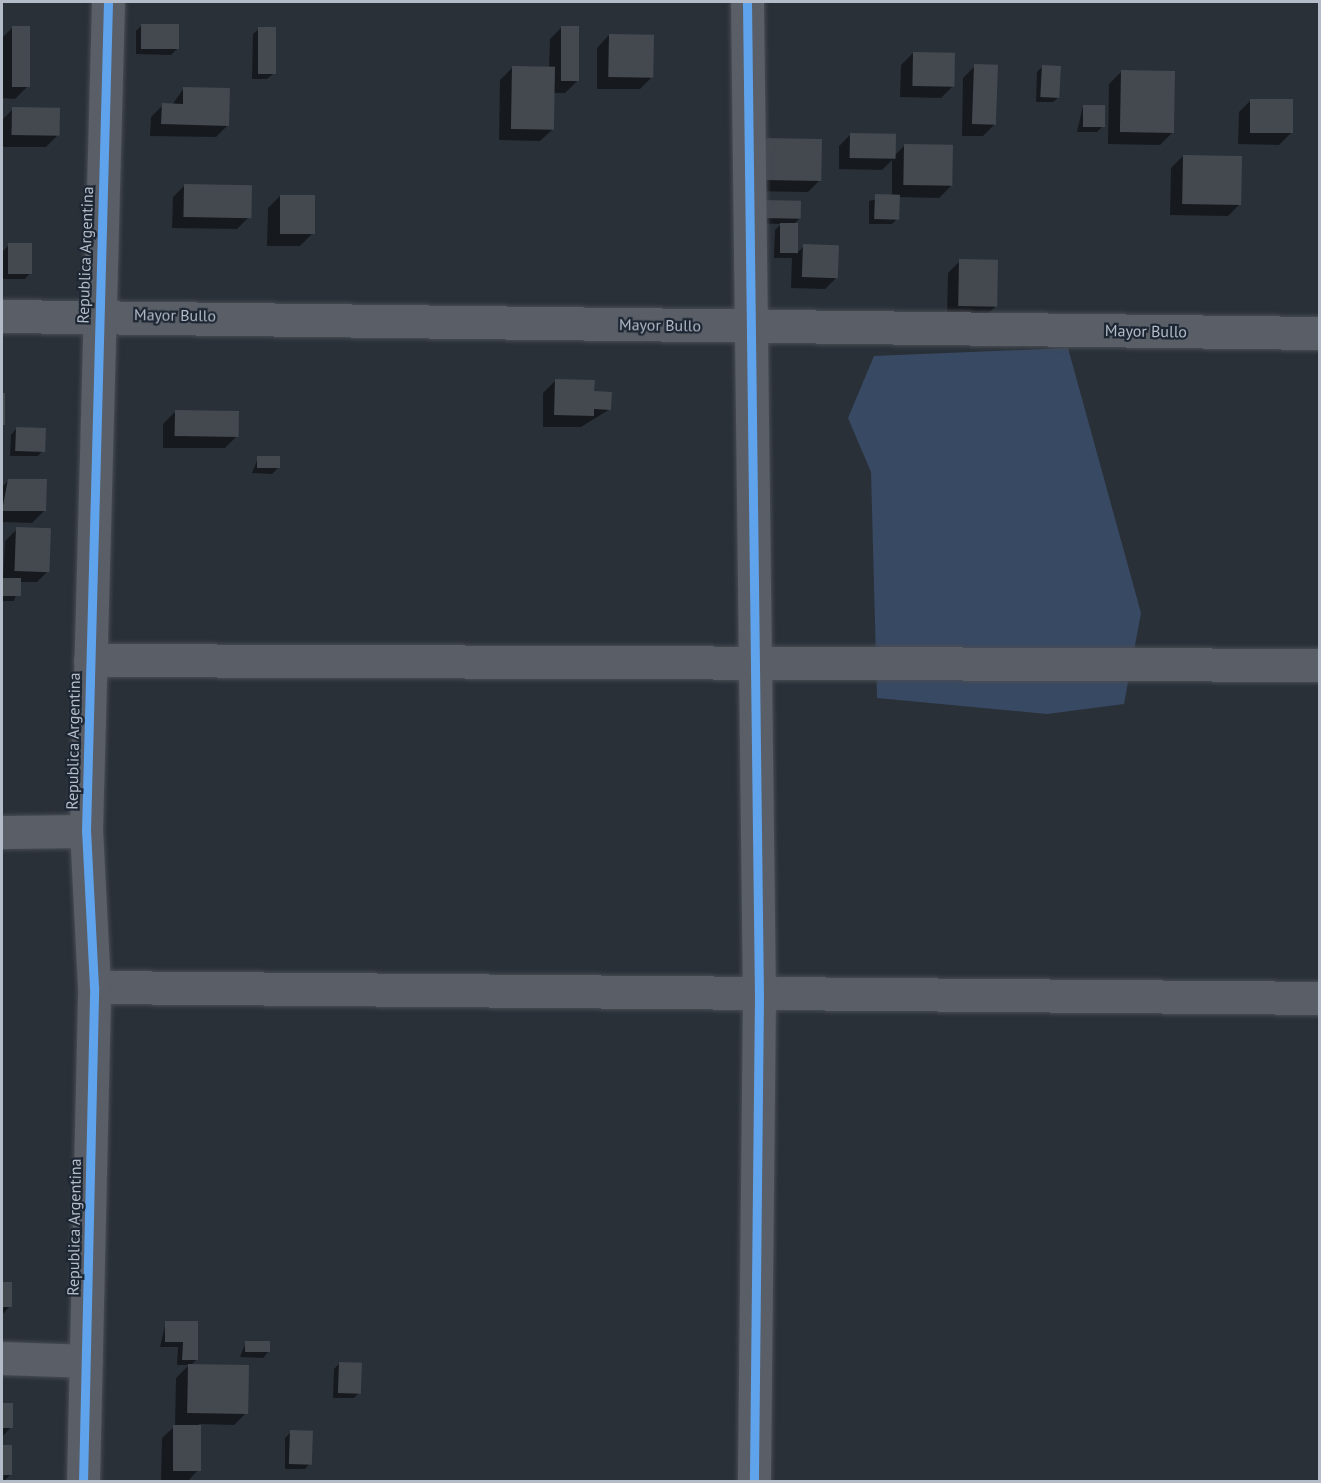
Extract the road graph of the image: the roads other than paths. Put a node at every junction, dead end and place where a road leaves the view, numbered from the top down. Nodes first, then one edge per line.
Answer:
1 (108, 2) edge
2 (747, 2) edge
3 (99, 314) junction
4 (2, 316) edge
5 (751, 327) junction
6 (1320, 333) edge
7 (90, 660) junction
8 (755, 664) junction
9 (1320, 665) edge
10 (86, 831) junction
11 (2, 832) edge
12 (93, 987) junction
13 (759, 996) junction
14 (1320, 998) edge
15 (2, 1358) edge
16 (86, 1360) junction
17 (83, 1482) edge
18 (754, 1482) edge

1 - 3 street, Republica Argentina
2 - 5 street
3 - 4 street, Mayor Bullo
3 - 5 street, Mayor Bullo
3 - 7 street, Republica Argentina
5 - 6 street, Mayor Bullo
5 - 8 street
7 - 8 street
7 - 10 street, Republica Argentina
8 - 9 street
8 - 13 street
10 - 11 street
10 - 12 street, Republica Argentina
12 - 13 street
12 - 16 street, Republica Argentina
13 - 14 street
13 - 18 street
15 - 16 street
16 - 17 street, Republica Argentina

